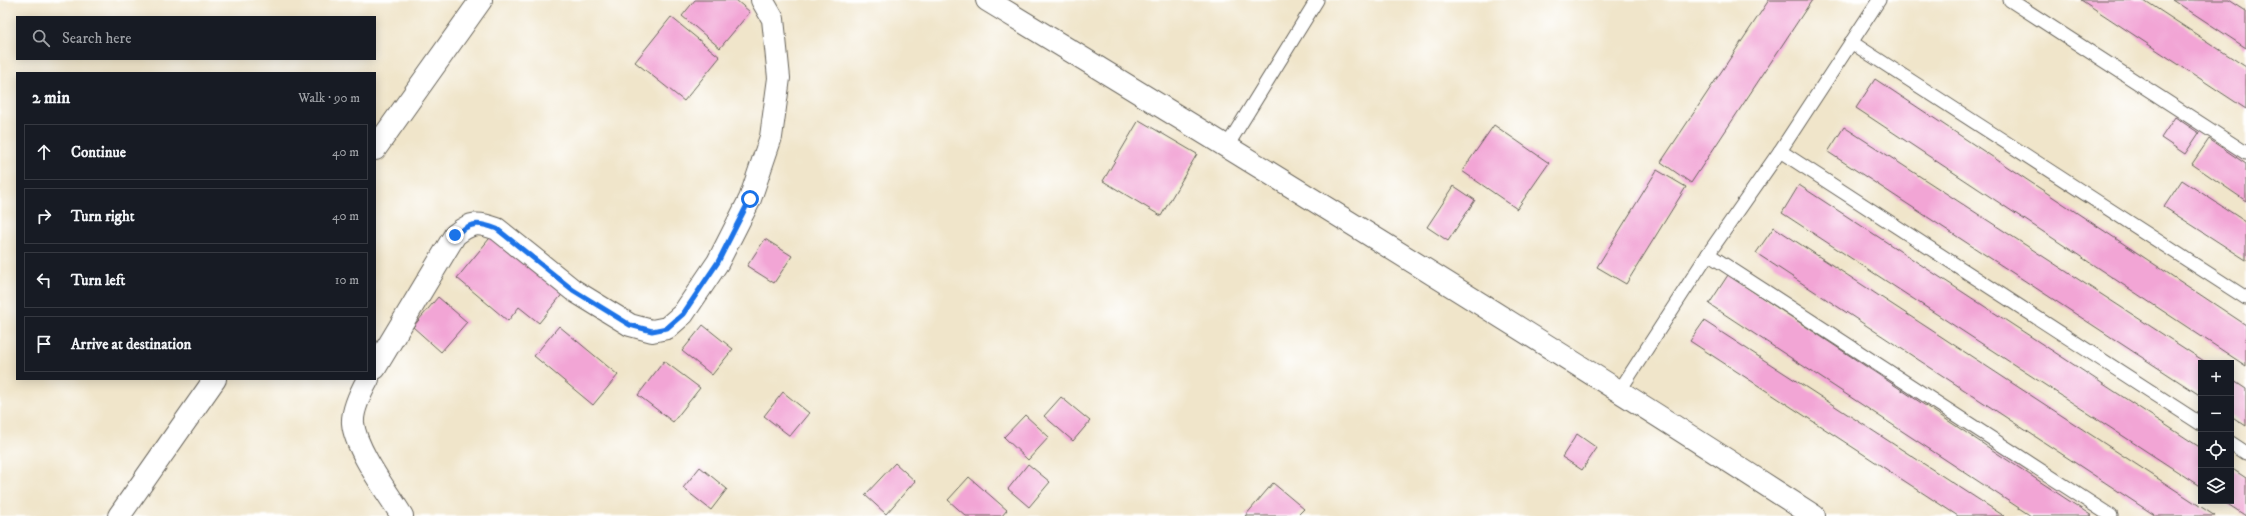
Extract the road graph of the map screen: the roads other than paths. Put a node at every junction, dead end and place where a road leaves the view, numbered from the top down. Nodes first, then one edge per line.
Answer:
1 (481, 0) edge
2 (762, 0) edge
3 (987, 0) edge
4 (1317, 0) edge
5 (1879, 0) edge
6 (2010, 0) edge
7 (1851, 42) junction
8 (1227, 146) junction
9 (376, 148) edge
10 (1780, 151) junction
11 (2246, 153) edge
12 (1708, 254) junction
13 (2246, 298) edge
14 (376, 366) edge
15 (214, 380) edge
16 (367, 380) edge
17 (1620, 390) junction
18 (2198, 422) edge
19 (2234, 445) edge
20 (2246, 453) edge
21 (119, 516) edge
22 (402, 516) edge
23 (1814, 516) edge
24 (2111, 516) edge

1 - 9 street
2 - 14 street
3 - 8 street
4 - 8 lane
5 - 7 lane
6 - 11 lane
7 - 10 lane
7 - 13 lane
8 - 17 street
10 - 12 lane
10 - 18 lane
12 - 17 lane
12 - 24 lane
15 - 21 street
16 - 22 street
17 - 23 street
19 - 20 lane

